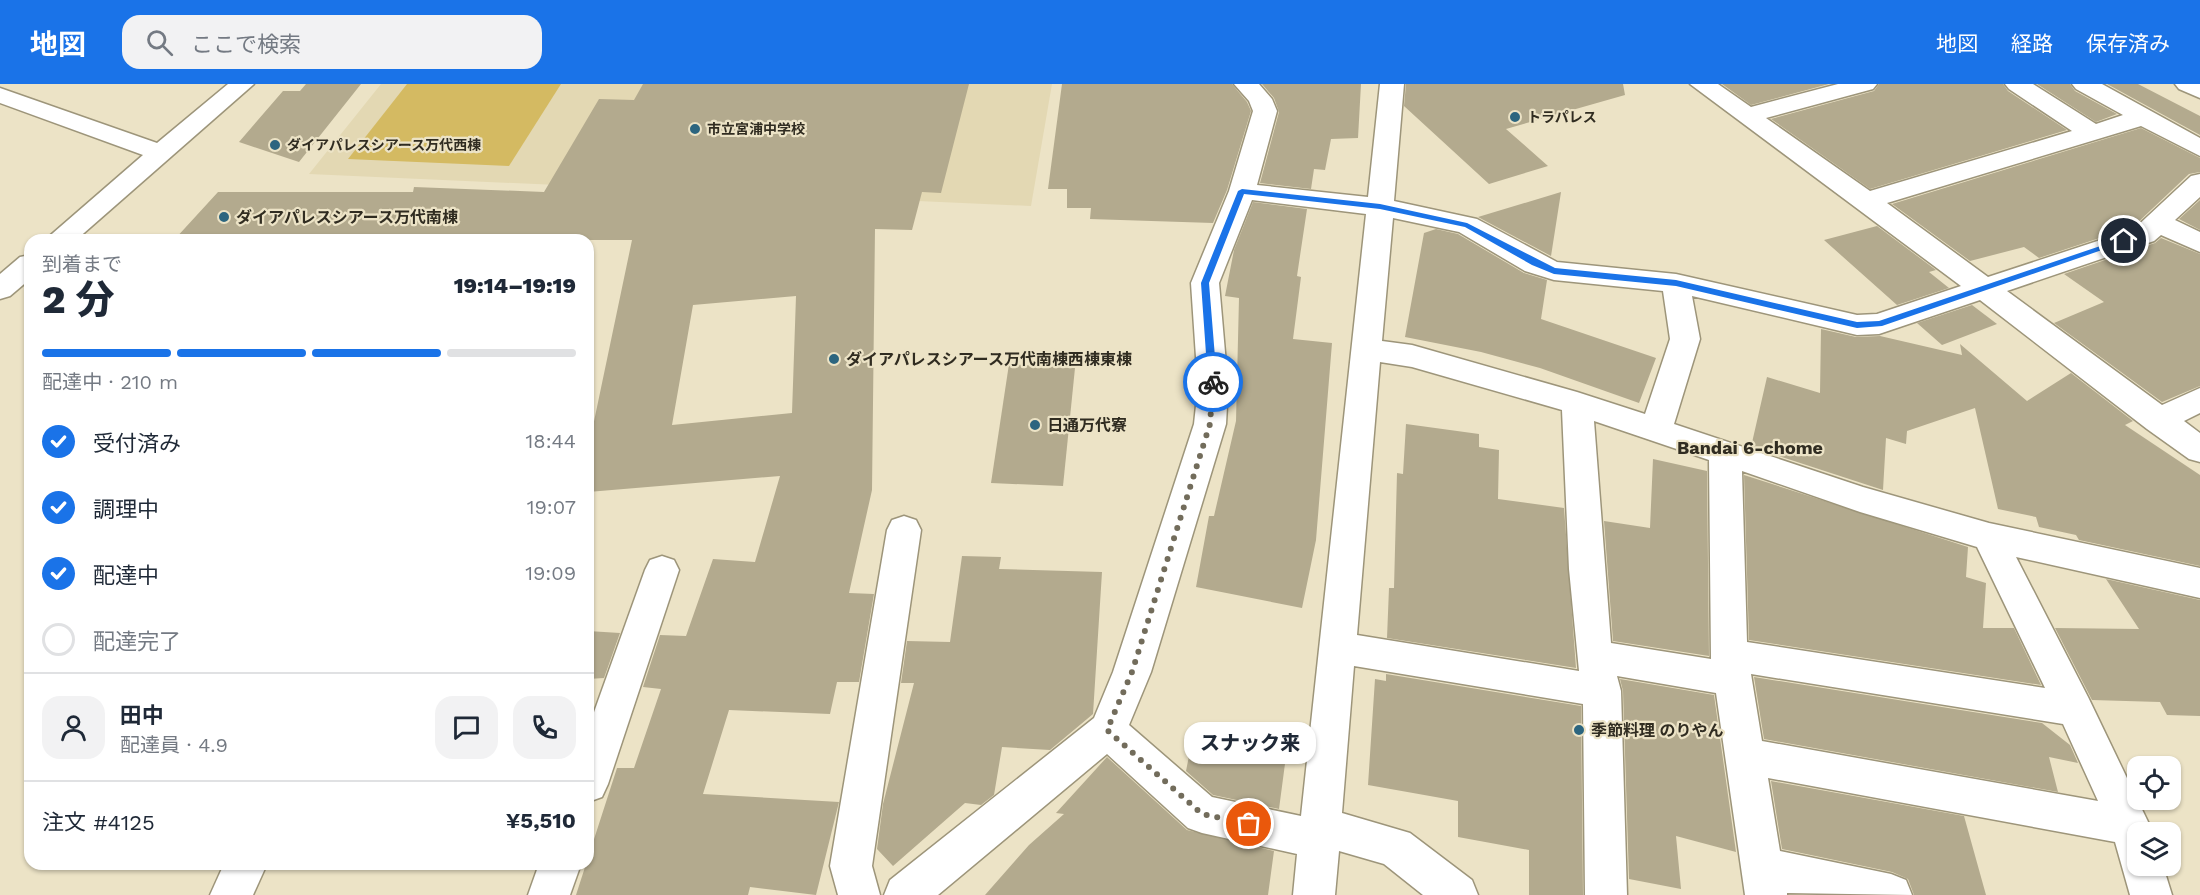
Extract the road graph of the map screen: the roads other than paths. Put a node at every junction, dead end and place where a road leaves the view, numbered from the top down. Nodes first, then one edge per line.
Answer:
1 (242, 84) edge
2 (1246, 84) edge
3 (1392, 84) edge
4 (1702, 84) edge
5 (1865, 84) edge
6 (2018, 84) edge
7 (2084, 84) edge
8 (2187, 84) edge
9 (2200, 91) edge
10 (0, 95) edge
11 (1747, 116) junction
12 (2144, 117) junction
13 (2090, 131) junction
14 (2200, 148) edge
15 (161, 153) junction
16 (2200, 182) edge
17 (1242, 191) junction
18 (1866, 201) junction
19 (1380, 207) junction
20 (2157, 222) junction
21 (65, 234) edge
22 (2200, 243) edge
23 (24, 269) edge
24 (1676, 283) junction
25 (1983, 288) junction
26 (0, 289) edge
27 (1366, 350) junction
28 (2200, 399) edge
29 (1577, 403) junction
30 (2158, 421) junction
31 (1656, 429) junction
32 (2200, 450) edge
33 (1725, 453) junction
34 (904, 530) dead end
35 (1989, 537) junction
36 (662, 570) dead end
37 (2200, 583) edge
38 (1339, 648) junction
39 (1594, 656) junction
40 (1731, 667) junction
41 (1602, 691) junction
42 (2075, 709) junction
43 (1107, 730) junction
44 (1746, 756) junction
45 (594, 767) edge
46 (2127, 824) edge
47 (1320, 833) junction
48 (2127, 838) edge
49 (243, 870) edge
50 (558, 870) edge
51 (2145, 876) edge
52 (1764, 881) edge
53 (231, 895) edge
54 (549, 895) edge
55 (859, 895) edge
56 (905, 895) edge
57 (1314, 895) edge
58 (1456, 895) edge
59 (1606, 895) edge
60 (1891, 895) edge
61 (2151, 895) edge

1 - 15 street
2 - 17 street
3 - 19 street
4 - 11 street
5 - 11 street
6 - 13 street
7 - 12 street
8 - 9 street
10 - 15 street
11 - 18 street
12 - 13 street
12 - 14 street
13 - 18 street
15 - 21 street
16 - 20 street
17 - 19 street
17 - 43 street
18 - 25 street
19 - 24 street
19 - 27 street
20 - 22 street
20 - 25 street
23 - 26 street
24 - 25 street
24 - 31 street
25 - 30 street
27 - 29 street
27 - 38 street
28 - 30 street
29 - 31 street
29 - 39 street
30 - 32 street
31 - 33 street
33 - 35 street
33 - 40 street
34 - 55 street
35 - 37 street
35 - 42 street
36 - 45 street
38 - 41 street
38 - 47 street
39 - 40 street
39 - 41 street
40 - 42 street
40 - 44 street
41 - 59 street
42 - 46 street
43 - 47 street
43 - 56 street
44 - 48 street
44 - 52 street
47 - 57 street
47 - 58 street
49 - 53 street
50 - 54 street
51 - 61 street
52 - 60 street

